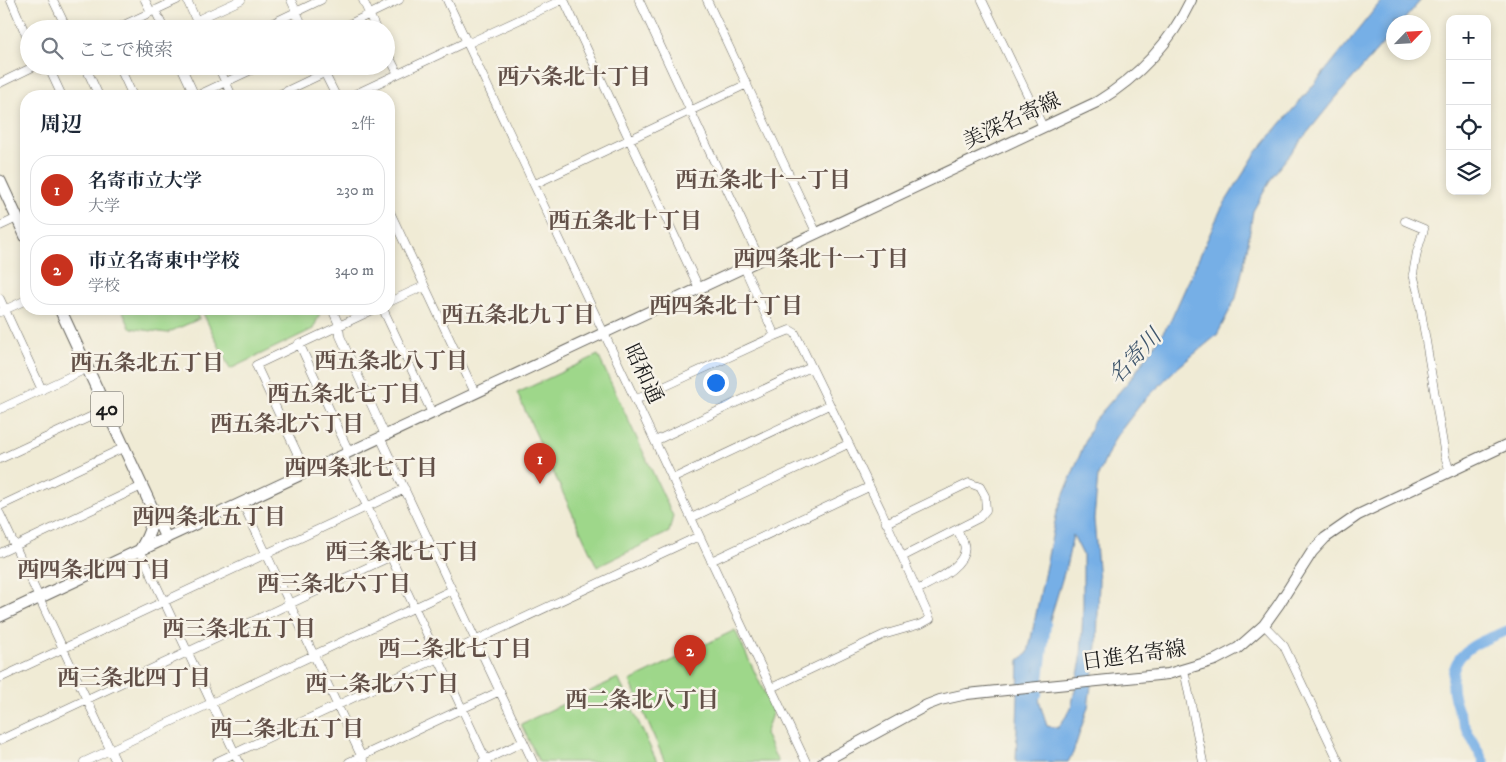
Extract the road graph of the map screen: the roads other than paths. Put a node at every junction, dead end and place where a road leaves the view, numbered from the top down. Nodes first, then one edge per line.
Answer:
1 (11, 0) edge
2 (53, 0) edge
3 (145, 0) edge
4 (175, 0) edge
5 (187, 0) edge
6 (241, 0) edge
7 (291, 0) edge
8 (321, 0) edge
9 (363, 0) edge
10 (399, 0) edge
11 (447, 0) edge
12 (563, 0) edge
13 (639, 0) edge
14 (707, 0) edge
15 (982, 0) edge
16 (1190, 0) edge
17 (153, 11) junction
18 (296, 12) junction
19 (370, 14) junction
20 (63, 20) edge
21 (134, 20) edge
22 (158, 20) edge
23 (196, 20) joint
24 (279, 20) edge
25 (300, 20) edge
26 (358, 20) edge
27 (372, 20) edge
28 (20, 21) edge
29 (468, 42) junction
30 (395, 68) edge
31 (20, 73) edge
32 (398, 74) junction
33 (52, 75) edge
34 (89, 75) edge
35 (123, 75) edge
36 (186, 75) edge
37 (222, 75) edge
38 (241, 75) edge
39 (314, 75) edge
40 (326, 75) edge
41 (226, 82) junction
42 (0, 83) edge
43 (747, 84) junction
44 (59, 90) edge
45 (96, 90) edge
46 (130, 90) edge
47 (193, 90) edge
48 (209, 90) edge
49 (229, 90) edge
50 (287, 90) edge
51 (333, 90) edge
52 (364, 90) edge
53 (691, 110) junction
54 (1043, 128) junction
55 (629, 139) junction
56 (0, 182) edge
57 (535, 184) junction
58 (17, 218) junction
59 (1405, 221) dead end
60 (395, 223) edge
61 (20, 224) edge
62 (0, 226) edge
63 (817, 234) junction
64 (760, 260) junction
65 (744, 267) junction
66 (424, 286) junction
67 (699, 288) junction
68 (0, 299) edge
69 (395, 299) edge
70 (20, 303) edge
71 (2, 311) edge
72 (63, 315) edge
73 (335, 315) edge
74 (361, 315) edge
75 (387, 315) edge
76 (339, 324) junction
77 (604, 332) junction
78 (774, 336) junction
79 (299, 344) junction
80 (811, 367) junction
81 (88, 368) junction
82 (42, 390) junction
83 (475, 393) junction
84 (635, 400) junction
85 (829, 405) junction
86 (1, 407) edge
87 (107, 409) junction
88 (432, 413) junction
89 (383, 436) junction
90 (654, 441) junction
91 (848, 444) junction
92 (1506, 445) edge
93 (125, 447) junction
94 (346, 453) junction
95 (0, 459) edge
96 (306, 472) junction
97 (1450, 472) junction
98 (672, 479) junction
99 (142, 486) junction
100 (869, 488) junction
101 (405, 489) junction
102 (242, 502) junction
103 (0, 506) edge
104 (368, 507) junction
105 (153, 509) junction
106 (0, 514) edge
107 (691, 518) junction
108 (886, 523) junction
109 (956, 530) junction
110 (699, 536) junction
111 (166, 538) junction
112 (428, 539) junction
113 (15, 546) junction
114 (140, 550) junction
115 (0, 553) edge
116 (266, 553) junction
117 (391, 556) junction
118 (902, 556) junction
119 (711, 561) junction
120 (452, 590) junction
121 (918, 590) junction
122 (39, 597) junction
123 (164, 601) junction
124 (290, 604) junction
125 (414, 607) junction
126 (0, 616) edge
127 (1264, 625) junction
128 (476, 640) junction
129 (63, 648) junction
130 (188, 652) junction
131 (313, 656) junction
132 (438, 658) junction
133 (1184, 670) junction
134 (0, 678) edge
135 (771, 688) junction
136 (500, 691) junction
137 (87, 699) junction
138 (212, 703) junction
139 (337, 706) junction
140 (462, 710) junction
141 (0, 740) edge
142 (523, 742) junction
143 (110, 750) junction
144 (235, 753) junction
145 (362, 759) edge
146 (485, 761) edge
147 (84, 762) edge
148 (116, 762) edge
149 (216, 762) edge
150 (240, 762) edge
151 (348, 762) edge
152 (532, 762) edge
153 (806, 762) edge
154 (823, 762) edge
155 (1203, 762) edge
156 (1339, 762) edge

1 - 28 street
2 - 20 street
3 - 17 street
4 - 17 street
5 - 23 street
6 - 23 street
7 - 18 street
8 - 18 street
9 - 19 street
10 - 19 street
11 - 29 street, 昭和通
12 - 29 street
12 - 55 street
13 - 53 street
14 - 43 street
15 - 54 street
16 - 54 main road, 美深名寄線
17 - 21 street
17 - 22 street
18 - 24 street
18 - 25 street
19 - 26 street
19 - 27 street
29 - 32 street
29 - 57 street, 昭和通
30 - 32 street
31 - 42 street
32 - 52 street
33 - 44 street
34 - 45 street
35 - 46 street
36 - 47 street
37 - 41 street
38 - 41 street
39 - 50 street
40 - 51 street
41 - 48 street
41 - 49 street
43 - 53 street
43 - 63 street
53 - 55 street
53 - 64 street
54 - 63 main road, 美深名寄線
55 - 57 street
55 - 67 street
56 - 58 highway
57 - 77 street, 昭和通
58 - 61 highway
58 - 62 street
59 - 97 street
60 - 66 street
63 - 64 main road, 美深名寄線
64 - 65 main road, 美深名寄線
65 - 67 main road, 美深名寄線
65 - 78 street
66 - 69 street
66 - 83 street
67 - 77 main road, 美深名寄線
68 - 71 street
70 - 71 street
71 - 82 street
72 - 81 highway, 40
73 - 76 street
74 - 76 street
75 - 88 street
76 - 79 street
76 - 89 street
77 - 83 main road, 美深名寄線
77 - 84 street, 昭和通
78 - 80 street
78 - 84 street
79 - 94 street
79 - 96 street
80 - 85 street
80 - 90 street
81 - 82 street
81 - 87 highway, 40
82 - 86 street
83 - 88 main road, 美深名寄線
84 - 90 street, 昭和通
85 - 91 street
85 - 98 street
87 - 93 highway, 40
87 - 95 street
88 - 89 main road, 美深名寄線
89 - 94 main road, 美深名寄線
89 - 101 street
90 - 98 street, 昭和通
91 - 100 street
91 - 107 street
92 - 97 main road, 日進名寄線
93 - 99 highway, 40
93 - 103 street
94 - 96 main road, 美深名寄線
94 - 104 street
96 - 102 main road, 美深名寄線
97 - 127 main road, 日進名寄線
98 - 107 street, 昭和通
99 - 105 highway, 40
99 - 113 street
100 - 108 street
100 - 119 street
101 - 104 street
101 - 112 street
102 - 111 main road, 美深名寄線
102 - 116 street
104 - 116 street
104 - 117 street
105 - 111 highway, 40
105 - 114 highway
106 - 113 street
107 - 110 street, 昭和通
108 - 109 street
108 - 118 street
109 - 118 street
109 - 121 street
110 - 119 street, 昭和通
110 - 128 street
111 - 114 highway
112 - 117 street
112 - 120 street
113 - 115 street
113 - 122 street
114 - 122 highway
114 - 123 street
116 - 123 street
116 - 124 street
117 - 124 street
117 - 125 street
118 - 121 street
119 - 135 street, 昭和通
120 - 125 street
120 - 128 street
121 - 135 street
122 - 126 highway
122 - 129 street
123 - 129 street
123 - 130 street
124 - 130 street
124 - 131 street
125 - 131 street
125 - 132 street
127 - 133 main road, 日進名寄線
127 - 156 street
128 - 132 street
128 - 136 street
129 - 134 street
129 - 137 street
130 - 137 street
130 - 138 street
131 - 138 street
131 - 139 street
132 - 139 street
132 - 140 street
133 - 154 main road, 日進名寄線
133 - 155 street
135 - 153 street, 昭和通
136 - 140 street
136 - 142 street
137 - 141 street
137 - 143 street
138 - 143 street
138 - 144 street
139 - 144 street
139 - 145 street
140 - 145 street
140 - 146 street
142 - 146 street
142 - 152 street
143 - 147 street
143 - 148 street
144 - 149 street
144 - 150 street
145 - 151 street

